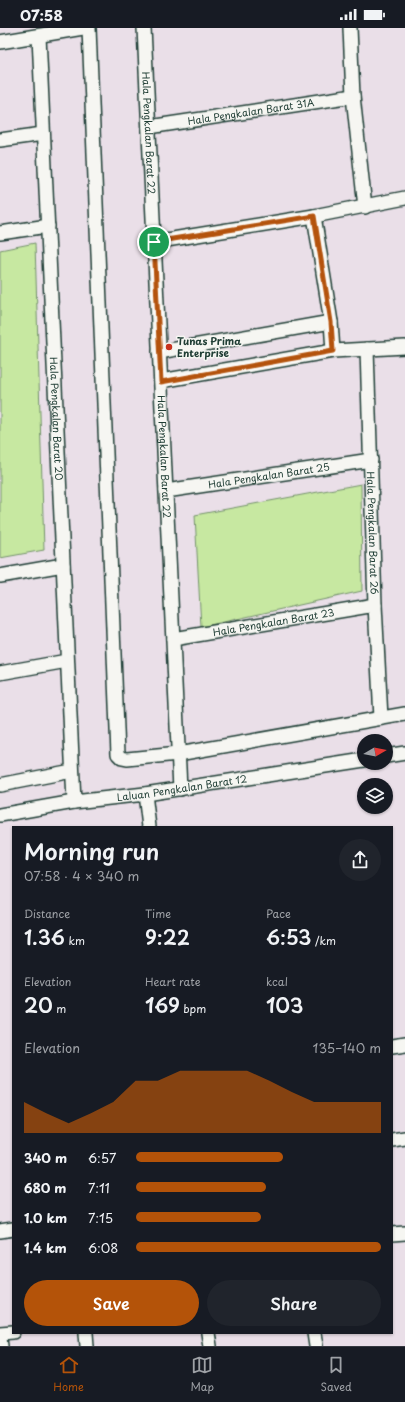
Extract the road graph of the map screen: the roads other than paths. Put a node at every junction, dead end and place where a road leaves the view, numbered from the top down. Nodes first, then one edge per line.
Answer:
1 (83, 28) edge
2 (89, 28) edge
3 (144, 28) edge
4 (350, 28) edge
5 (39, 36) junction
6 (0, 42) edge
7 (353, 96) junction
8 (149, 127) junction
9 (44, 134) junction
10 (0, 140) edge
11 (405, 198) edge
12 (364, 207) junction
13 (314, 216) junction
14 (48, 226) junction
15 (0, 233) edge
16 (154, 242) junction
17 (331, 322) junction
18 (405, 347) edge
19 (367, 349) junction
20 (333, 351) junction
21 (159, 352) junction
22 (161, 382) junction
23 (371, 460) junction
24 (166, 491) junction
25 (63, 565) junction
26 (0, 576) edge
27 (375, 605) junction
28 (173, 639) junction
29 (67, 661) junction
30 (0, 673) edge
31 (405, 714) edge
32 (381, 718) junction
33 (405, 753) edge
34 (178, 754) junction
35 (393, 755) edge
36 (357, 761) edge
37 (72, 771) junction
38 (0, 785) edge
39 (180, 789) junction
40 (145, 794) junction
41 (74, 802) junction
42 (0, 815) edge
43 (149, 826) edge
44 (405, 1044) edge
45 (393, 1046) edge
46 (405, 1138) edge
47 (393, 1140) edge
48 (12, 1229) edge
49 (0, 1231) edge
50 (405, 1233) edge
51 (393, 1234) edge
52 (12, 1332) edge
53 (0, 1333) edge
54 (86, 1334) edge
55 (208, 1334) edge
56 (314, 1334) edge
57 (0, 1339) edge
58 (1, 1346) edge
59 (88, 1346) edge
60 (210, 1346) edge
61 (316, 1346) edge

1 - 5 street
2 - 34 street
3 - 8 street, Hala Pengkalan Barat 22
4 - 7 street
5 - 6 street
5 - 9 street, Hala Pengkalan Barat 20
7 - 8 street, Hala Pengkalan Barat 31A
7 - 12 street
8 - 16 street, Hala Pengkalan Barat 22
9 - 10 street
9 - 14 street, Hala Pengkalan Barat 20
11 - 12 street
12 - 13 street
13 - 16 street
13 - 17 street
14 - 15 street
14 - 25 street, Hala Pengkalan Barat 20
16 - 21 street, Hala Pengkalan Barat 22
17 - 20 street
17 - 21 street
18 - 19 street
19 - 20 street
19 - 23 street, Hala Pengkalan Barat 26
20 - 22 street
21 - 22 street, Hala Pengkalan Barat 22
22 - 24 street, Hala Pengkalan Barat 22
23 - 24 street, Hala Pengkalan Barat 25
23 - 27 street, Hala Pengkalan Barat 26
24 - 28 street, Hala Pengkalan Barat 22
25 - 26 street
25 - 29 street, Hala Pengkalan Barat 20
27 - 28 street, Hala Pengkalan Barat 23
27 - 32 street, Hala Pengkalan Barat 26
28 - 34 street, Hala Pengkalan Barat 22
29 - 30 street
29 - 37 street, Hala Pengkalan Barat 20
31 - 32 street
32 - 34 street
33 - 35 street
34 - 39 street, Hala Pengkalan Barat 22
36 - 39 street, Laluan Pengkalan Barat 12
37 - 38 street
37 - 41 street, Hala Pengkalan Barat 20
39 - 40 street, Laluan Pengkalan Barat 12
40 - 41 street, Laluan Pengkalan Barat 12
40 - 43 street
41 - 42 street, Laluan Pengkalan Barat 12
44 - 45 street
46 - 47 street
48 - 49 street
50 - 51 street
52 - 53 street
54 - 59 street
55 - 60 street
56 - 61 street
57 - 58 street

